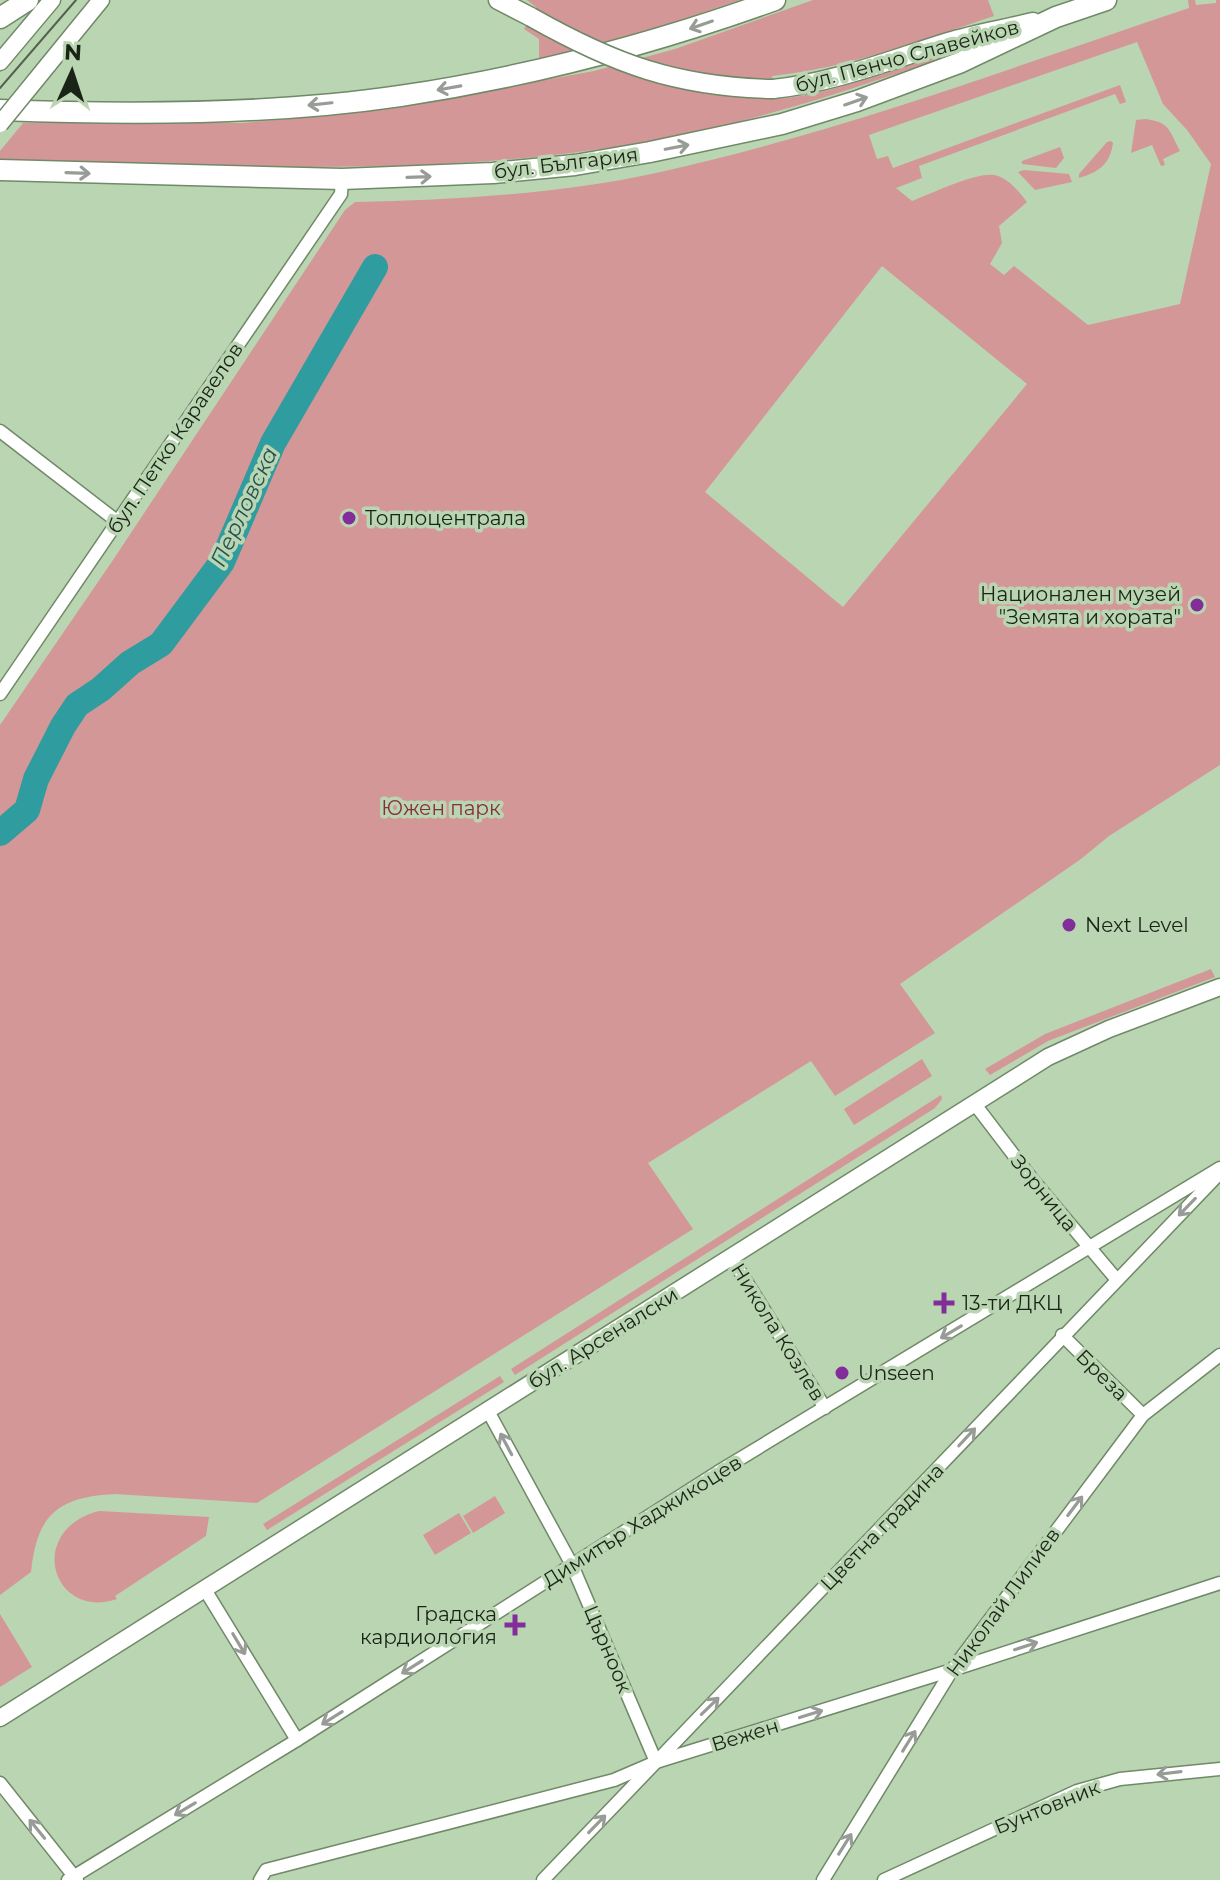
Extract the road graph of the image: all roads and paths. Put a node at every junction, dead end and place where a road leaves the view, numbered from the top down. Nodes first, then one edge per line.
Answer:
1 (28, 0) edge
2 (52, 0) edge
3 (101, 0) edge
4 (498, 0) edge
5 (513, 0) edge
6 (775, 0) edge
7 (1106, 0) edge
8 (531, 17) junction
9 (1056, 17) junction
10 (0, 18) edge
11 (0, 62) edge
12 (27, 90) junction
13 (0, 110) edge
14 (0, 124) edge
15 (0, 170) edge
16 (342, 179) junction
17 (0, 431) edge
18 (118, 522) junction
19 (0, 694) edge
20 (1220, 987) edge
21 (974, 1103) junction
22 (1220, 1171) edge
23 (1090, 1248) junction
24 (731, 1257) junction
25 (1117, 1280) junction
26 (1062, 1335) junction
27 (1220, 1355) edge
28 (825, 1408) junction
29 (488, 1411) junction
30 (1143, 1415) junction
31 (572, 1565) junction
32 (1220, 1583) edge
33 (204, 1588) junction
34 (952, 1670) junction
35 (0, 1718) edge
36 (297, 1740) junction
37 (656, 1762) junction
38 (1220, 1769) edge
39 (0, 1783) edge
40 (263, 1875) edge
41 (73, 1878) edge
42 (543, 1880) edge
43 (823, 1880) edge
44 (884, 1880) edge

1 - 10 main road
2 - 11 street
3 - 12 street, bridge
4 - 8 main road, бул. Пенчо Славейков
5 - 8 main road, бул. Пенчо Славейков
6 -> 13 main road
7 - 9 main road, бул. България
8 - 9 main road, бул. Пенчо Славейков, bridge
16 -> 9 main road, бул. България
12 - 13 main road, bridge
12 - 14 street, bridge
15 -> 16 main road, бул. България
16 - 18 street, бул. Петко Каравелов
17 - 18 street
18 - 19 street, бул. Петко Каравелов
20 - 21 street, бул. Арсеналски
21 - 23 street, Зорница
21 - 24 street, бул. Арсеналски
22 - 23 street, Димитър Хаджикоцев
22 -> 25 street, Цветна градина
23 - 25 street, Зорница
23 -> 28 street, Димитър Хаджикоцев
24 - 28 street, Никола Козлев
24 - 29 street, бул. Арсеналски
25 - 26 street, Цветна градина
26 - 30 street, Бреза
37 -> 26 street, Цветна градина
27 - 30 street, Николай Лилиев
28 - 31 street, Димитър Хаджикоцев
31 -> 29 street, Църноок
29 - 33 street, бул. Арсеналски
34 -> 30 street, Николай Лилиев
31 -> 36 street, Димитър Хаджикоцев
31 - 37 street, Църноок
34 -> 32 street, Вежен
33 - 35 street, бул. Арсеналски
33 -> 36 street
37 -> 34 street, Вежен
43 -> 34 street, Николай Лилиев
36 -> 41 street, Димитър Хаджикоцев
37 - 40 street, Вежен
42 -> 37 street, Цветна градина
38 -> 44 street, Бунтовник
41 -> 39 street

